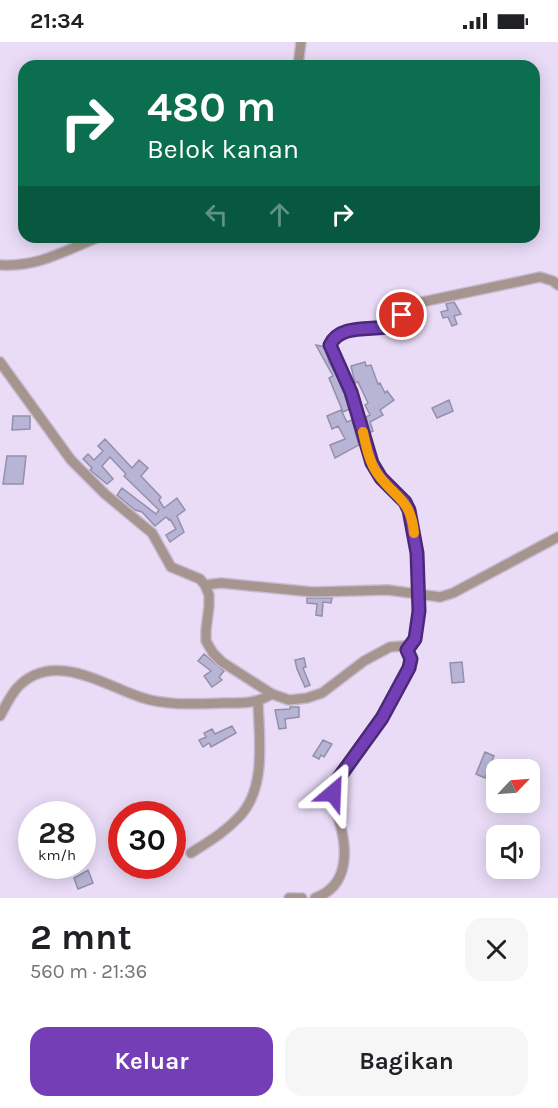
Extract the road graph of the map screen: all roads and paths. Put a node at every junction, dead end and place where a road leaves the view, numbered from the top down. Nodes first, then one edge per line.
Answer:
1 (301, 42) edge
2 (299, 60) edge
3 (85, 243) edge
4 (0, 266) edge
5 (558, 285) edge
6 (0, 362) edge
7 (558, 537) edge
8 (205, 585) junction
9 (419, 595) junction
10 (407, 650) junction
11 (272, 694) junction
12 (258, 701) junction
13 (0, 716) edge
14 (191, 853) dead end
15 (289, 898) edge
16 (302, 898) edge
17 (315, 898) edge

1 - 2 street
3 - 4 street
5 - 9 street
6 - 8 street
7 - 9 street
8 - 9 street
8 - 11 street
9 - 10 street
10 - 11 street
10 - 17 street
11 - 12 street
12 - 13 street
12 - 14 street
15 - 16 street

